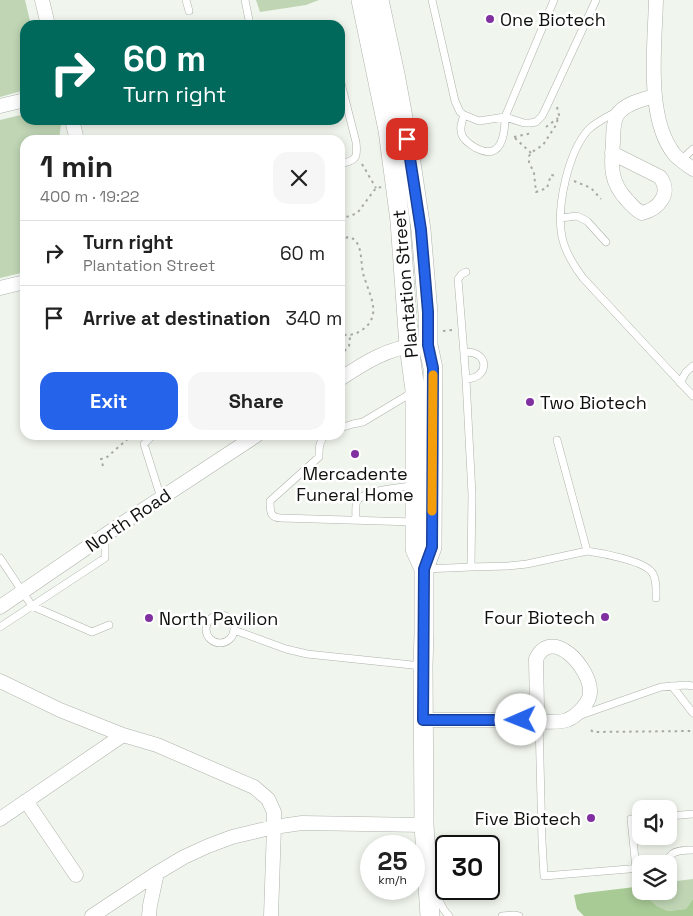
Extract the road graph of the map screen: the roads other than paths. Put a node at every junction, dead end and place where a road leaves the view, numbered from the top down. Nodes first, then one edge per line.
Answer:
1 (42, 0) edge
2 (186, 0) edge
3 (245, 0) edge
4 (361, 0) edge
5 (379, 0) edge
6 (432, 0) edge
7 (554, 0) edge
8 (596, 0) edge
9 (656, 0) edge
10 (189, 11) dead end
11 (47, 20) edge
12 (249, 20) edge
13 (655, 96) junction
14 (20, 101) edge
15 (0, 106) edge
16 (627, 106) junction
17 (345, 107) edge
18 (464, 115) junction
19 (505, 117) junction
20 (693, 149) edge
21 (612, 153) junction
22 (681, 160) junction
23 (345, 162) edge
24 (693, 169) edge
25 (561, 218) junction
26 (606, 242) dead end
27 (466, 272) dead end
28 (20, 283) edge
29 (0, 288) edge
30 (428, 345) junction
31 (409, 346) junction
32 (464, 352) junction
33 (693, 366) edge
34 (345, 376) edge
35 (466, 379) junction
36 (680, 384) junction
37 (415, 390) junction
38 (693, 396) edge
39 (345, 426) edge
40 (148, 440) edge
41 (249, 440) edge
42 (321, 440) edge
43 (557, 440) dead end
44 (416, 486) junction
45 (161, 498) junction
46 (356, 520) junction
47 (416, 522) junction
48 (105, 536) junction
49 (587, 551) junction
50 (0, 558) edge
51 (471, 567) junction
52 (424, 569) junction
53 (22, 592) junction
54 (656, 598) dead end
55 (32, 606) junction
56 (0, 607) edge
57 (109, 624) dead end
58 (0, 627) edge
59 (234, 630) junction
60 (422, 666) junction
61 (0, 681) edge
62 (672, 686) junction
63 (693, 686) edge
64 (693, 713) edge
65 (423, 720) junction
66 (521, 720) junction
67 (566, 720) junction
68 (539, 721) junction
69 (123, 735) junction
70 (26, 801) junction
71 (693, 814) edge
72 (677, 815) edge
73 (0, 819) edge
74 (424, 825) junction
75 (274, 826) junction
76 (693, 850) edge
77 (671, 855) edge
78 (632, 869) edge
79 (157, 873) junction
80 (76, 875) dead end
81 (428, 880) junction
82 (92, 916) edge
83 (149, 916) edge
84 (271, 916) edge
85 (430, 916) edge
86 (449, 916) edge
87 (502, 916) edge
88 (519, 916) edge

1 - 11 street
2 - 10 lane
3 - 12 lane
4 - 31 main road, Plantation Street
5 - 30 main road, Plantation Street
6 - 18 lane
7 - 19 lane
8 - 19 lane
9 - 13 street
13 - 16 street
13 - 22 street
14 - 15 street
16 - 21 street
16 - 25 lane
17 - 23 lane
18 - 19 lane
18 - 19 lane
20 - 22 lane
21 - 21 street
22 - 24 street
25 - 26 lane
25 - 36 lane
27 - 32 lane
28 - 29 street
30 - 31 street
30 - 52 main road, Plantation Street
31 - 34 street
31 - 37 main road, Plantation Street
32 - 35 lane
32 - 35 lane
33 - 36 lane
35 - 51 lane
36 - 38 lane
37 - 39 lane
37 - 44 main road, Plantation Street
40 - 45 lane
41 - 45 street, North Road
42 - 46 lane
43 - 49 lane
44 - 46 lane
44 - 47 main road, Plantation Street
45 - 48 street, North Road
46 - 47 lane
47 - 52 main road, Plantation Street
48 - 53 street, North Road
48 - 55 lane
49 - 51 lane
49 - 54 lane
50 - 53 lane
51 - 52 lane
52 - 60 main road, Plantation Street
53 - 55 lane
53 - 56 street, North Road
55 - 57 lane
55 - 58 lane
59 - 59 lane
59 - 60 lane
60 - 65 main road, Plantation Street
61 - 69 street
62 - 63 lane
62 - 64 lane
62 - 67 lane
65 - 66 street
65 - 74 main road, Plantation Street
66 - 67 street
66 - 68 street
67 - 68 street
68 - 78 lane
69 - 70 street
69 - 75 street
70 - 73 street
70 - 80 street
71 - 72 lane
74 - 75 street
74 - 81 main road, Plantation Street
75 - 79 street
75 - 84 street
76 - 77 lane
79 - 82 street
79 - 83 street
81 - 85 main road, Plantation Street
81 - 86 lane
87 - 88 lane

